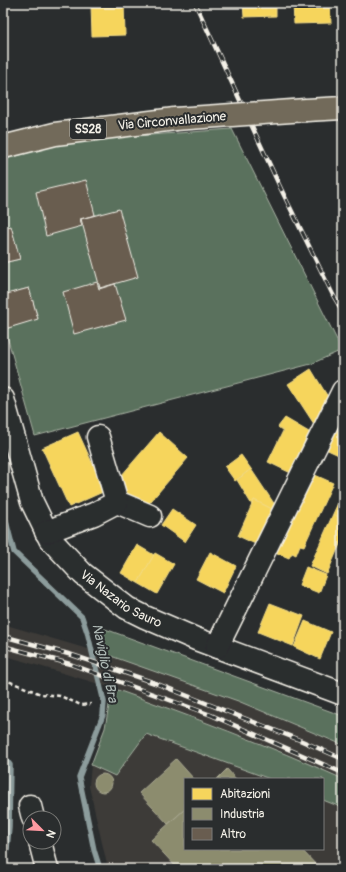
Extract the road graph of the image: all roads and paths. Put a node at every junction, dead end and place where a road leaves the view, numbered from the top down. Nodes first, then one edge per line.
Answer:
1 (343, 108) edge
2 (3, 147) edge
3 (343, 391) edge
4 (3, 400) edge
5 (98, 437) dead end
6 (117, 502) junction
7 (150, 516) dead end
8 (46, 532) junction
9 (217, 646) junction
10 (3, 679) edge
11 (343, 694) edge
12 (91, 704) dead end
13 (42, 850) edge
14 (47, 869) edge

1 - 2 main road, Via Circonvallazione / SS28, bridge
3 - 9 street
4 - 8 street, Via Nazario Sauro
5 - 6 street
6 - 7 street
6 - 8 street
8 - 9 street, Via Nazario Sauro
9 - 11 street, Via Nazario Sauro
10 - 12 path
13 - 14 street

